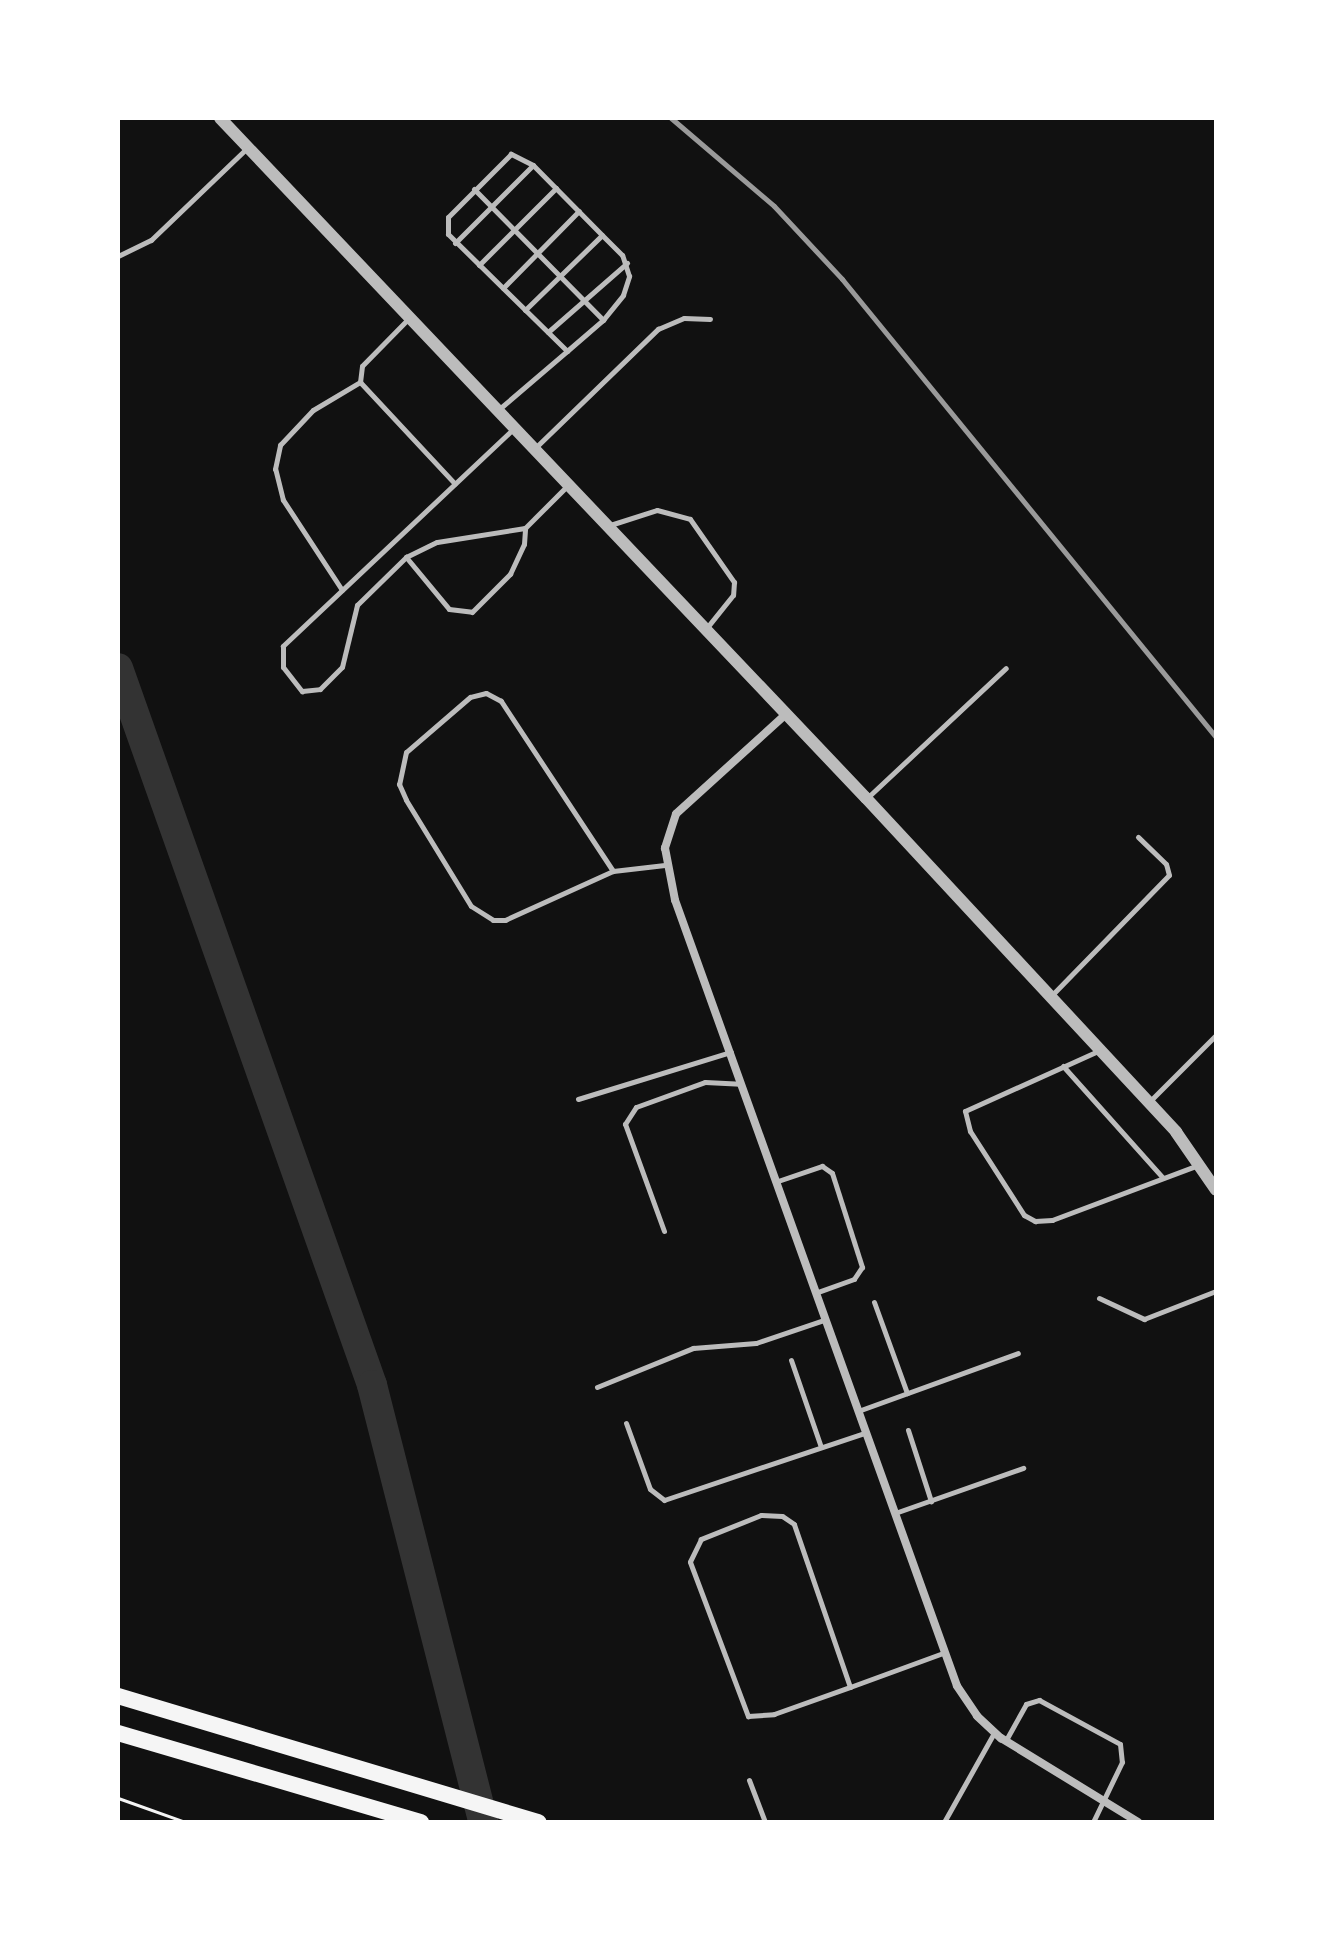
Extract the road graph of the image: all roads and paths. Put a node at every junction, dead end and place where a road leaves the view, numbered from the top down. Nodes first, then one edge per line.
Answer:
1 (220, 118) edge
2 (248, 147) junction
3 (533, 165) junction
4 (556, 188) junction
5 (474, 189) junction
6 (492, 207) junction
7 (579, 211) junction
8 (515, 230) junction
9 (602, 235) junction
10 (455, 243) junction
11 (537, 253) junction
12 (118, 256) edge
13 (627, 263) junction
14 (479, 265) junction
15 (560, 276) junction
16 (503, 288) junction
17 (582, 299) junction
18 (525, 310) junction
19 (409, 318) junction
20 (710, 319) dead end
21 (603, 320) junction
22 (548, 332) junction
23 (567, 351) junction
24 (360, 382) junction
25 (497, 411) junction
26 (514, 429) junction
27 (533, 449) junction
28 (455, 484) junction
29 (568, 485) junction
30 (606, 526) junction
31 (525, 528) junction
32 (406, 557) junction
33 (342, 590) junction
34 (705, 630) junction
35 (1006, 668) dead end
36 (785, 715) junction
37 (866, 798) junction
38 (1138, 837) dead end
39 (665, 865) junction
40 (613, 871) junction
41 (1049, 997) junction
42 (1216, 1035) edge
43 (1099, 1050) junction
44 (732, 1052) junction
45 (1063, 1066) junction
46 (741, 1084) junction
47 (578, 1099) dead end
48 (1149, 1103) junction
49 (1200, 1164) junction
50 (1163, 1178) junction
51 (774, 1182) junction
52 (1216, 1190) edge
53 (664, 1231) dead end
54 (1216, 1291) edge
55 (814, 1293) junction
56 (1099, 1298) dead end
57 (874, 1302) dead end
58 (824, 1320) junction
59 (1018, 1353) dead end
60 (791, 1360) dead end
61 (597, 1387) dead end
62 (907, 1393) junction
63 (856, 1412) junction
64 (626, 1423) dead end
65 (908, 1430) dead end
66 (864, 1433) junction
67 (821, 1447) junction
68 (1023, 1468) dead end
69 (931, 1501) junction
70 (893, 1513) junction
71 (943, 1653) junction
72 (850, 1687) junction
73 (118, 1696) edge
74 (118, 1733) edge
75 (994, 1733) junction
76 (1006, 1741) junction
77 (749, 1780) dead end
78 (118, 1798) edge
79 (1104, 1802) junction
80 (185, 1822) edge
81 (421, 1822) edge
82 (539, 1822) edge
83 (765, 1822) edge
84 (944, 1822) edge
85 (1093, 1822) edge
86 (1138, 1822) edge

1 - 2 street
2 - 12 lane
2 - 19 street
3 - 4 lane
3 - 5 lane
3 - 6 lane
4 - 7 lane
4 - 8 lane
5 - 6 lane
5 - 10 lane
6 - 8 lane
6 - 10 lane
7 - 9 lane
7 - 11 lane
8 - 11 lane
8 - 14 lane
9 - 13 lane
9 - 15 lane
10 - 14 lane
11 - 15 lane
11 - 16 lane
13 - 17 lane
13 - 21 lane
14 - 16 lane
15 - 17 lane
15 - 18 lane
16 - 18 lane
17 - 21 lane
17 - 22 lane
18 - 22 lane
19 - 24 lane
19 - 25 street
20 - 27 lane
21 - 23 lane
22 - 23 lane
23 - 25 lane
24 - 28 lane
24 - 33 lane
25 - 26 street
26 - 27 street
26 - 28 lane
27 - 29 street
28 - 33 lane
29 - 30 street
29 - 31 lane
30 - 34 street
30 - 34 lane
31 - 32 lane
31 - 32 lane
32 - 33 lane
34 - 36 street
35 - 37 lane
36 - 37 street
36 - 39 street
37 - 41 street
38 - 41 lane
39 - 40 lane
39 - 44 street
40 - 40 lane
41 - 43 street
42 - 48 lane
43 - 45 lane
43 - 48 street
44 - 46 street
44 - 47 lane
45 - 50 lane
45 - 50 lane
46 - 51 street
46 - 53 lane
48 - 49 street
49 - 50 lane
49 - 52 street
51 - 55 street
51 - 55 lane
54 - 56 lane
55 - 58 street
57 - 62 lane
58 - 61 lane
58 - 63 street
59 - 62 lane
60 - 67 lane
62 - 63 lane
63 - 66 street
64 - 67 lane
65 - 69 lane
66 - 67 lane
66 - 70 street
68 - 69 lane
69 - 70 lane
70 - 71 street
71 - 72 lane
71 - 75 street
72 - 72 lane
73 - 82 main road
74 - 81 main road
75 - 76 street
75 - 84 lane
76 - 79 street
76 - 79 lane
77 - 83 lane
78 - 80 path
79 - 85 lane
79 - 86 street

